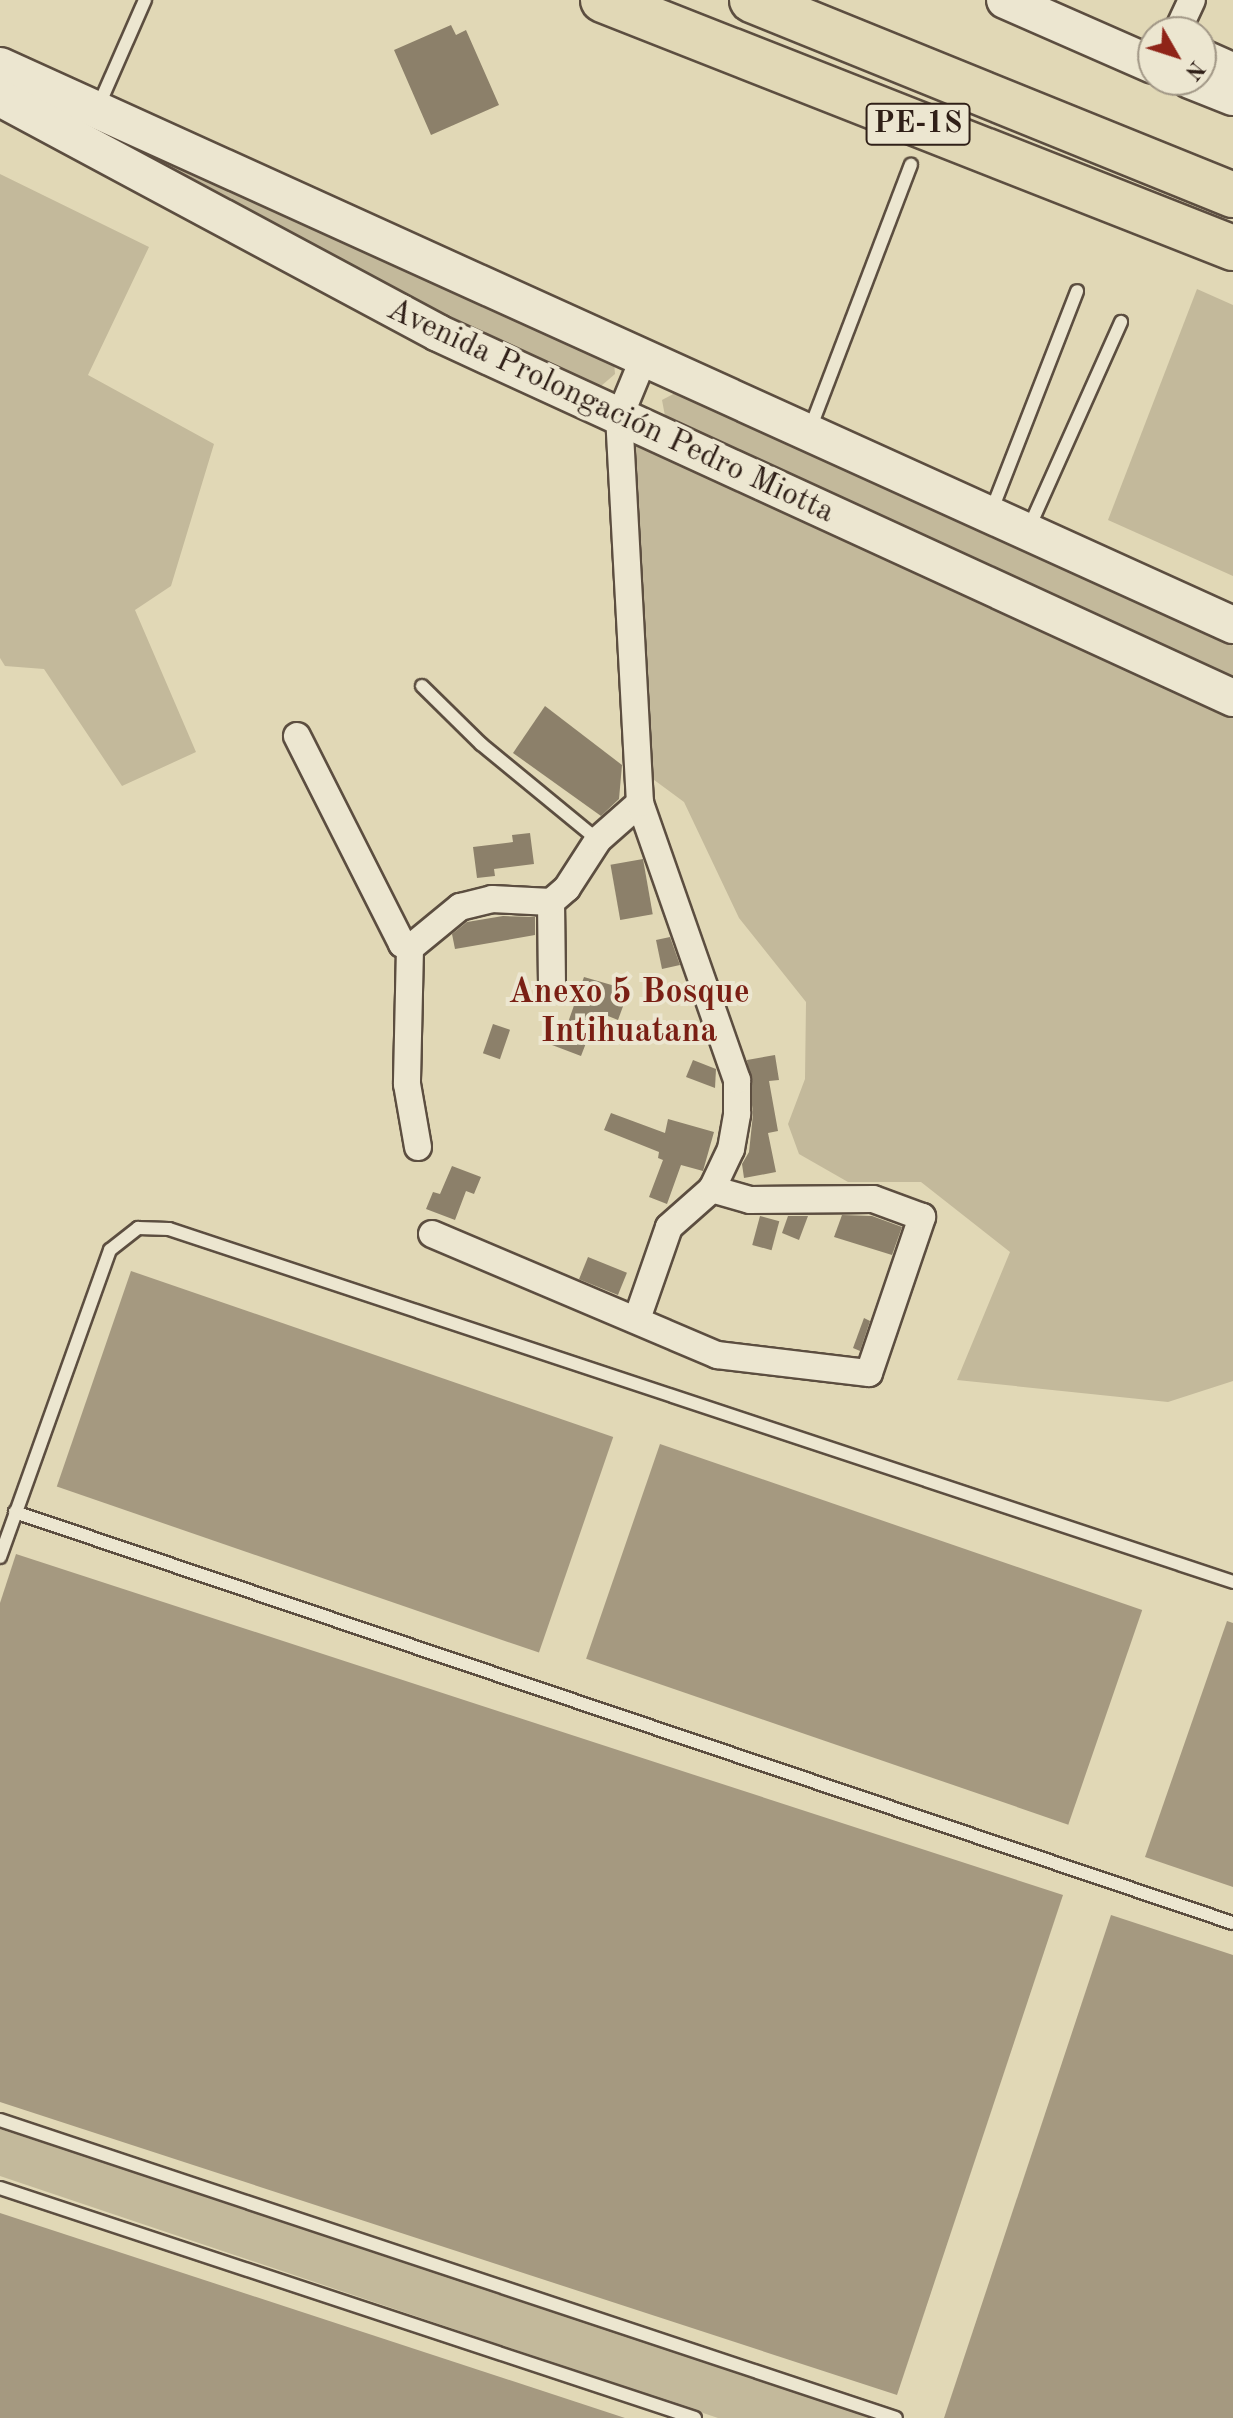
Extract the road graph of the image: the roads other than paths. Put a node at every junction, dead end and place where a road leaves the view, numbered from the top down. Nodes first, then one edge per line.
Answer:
1 (145, 0) edge
2 (603, 0) edge
3 (752, 0) edge
4 (1005, 0) edge
5 (1137, 58) edge
6 (0, 66) edge
7 (957, 85) junction
8 (0, 98) edge
9 (96, 110) junction
10 (911, 165) dead end
11 (1233, 168) edge
12 (1233, 195) edge
13 (1233, 248) edge
14 (1077, 291) dead end
15 (1121, 322) dead end
16 (645, 355) junction
17 (619, 418) junction
18 (809, 432) junction
19 (989, 515) junction
20 (1027, 533) junction
21 (1233, 625) edge
22 (422, 686) dead end
23 (1233, 698) edge
24 (297, 736) dead end
25 (640, 803) junction
26 (598, 840) junction
27 (551, 902) junction
28 (410, 948) junction
29 (552, 982) dead end
30 (418, 1147) dead end
31 (712, 1189) junction
32 (432, 1234) dead end
33 (637, 1319) junction
34 (15, 1512) junction
35 (0, 1557) edge
36 (1233, 1582) edge
37 (1233, 1923) edge
38 (0, 2120) edge
39 (0, 2188) edge
40 (695, 2418) edge
41 (896, 2418) edge

1 - 9 lane
2 - 13 highway, PE-1S
3 - 7 highway, PE-1S
4 - 5 main road
6 - 9 main road, Avenida Prolongación Pedro Miotta
7 - 11 highway
7 - 12 highway, PE-1S
8 - 17 main road, Avenida Prolongación Pedro Miotta
9 - 16 main road, Avenida Prolongación Pedro Miotta
10 - 18 lane
14 - 19 lane
15 - 20 lane
16 - 17 street
16 - 18 main road, Avenida Prolongación Pedro Miotta
17 - 23 main road, Avenida Prolongación Pedro Miotta
17 - 25 street
18 - 19 main road, Avenida Prolongación Pedro Miotta
19 - 20 main road, Avenida Prolongación Pedro Miotta
20 - 21 main road, Avenida Prolongación Pedro Miotta
22 - 26 lane
24 - 28 street
25 - 26 street
25 - 31 street
26 - 27 street
27 - 28 street
27 - 29 street
28 - 30 street
31 - 33 street
31 - 33 street
32 - 33 street
34 - 35 lane
34 - 36 lane
34 - 37 lane
38 - 41 lane
39 - 40 lane

